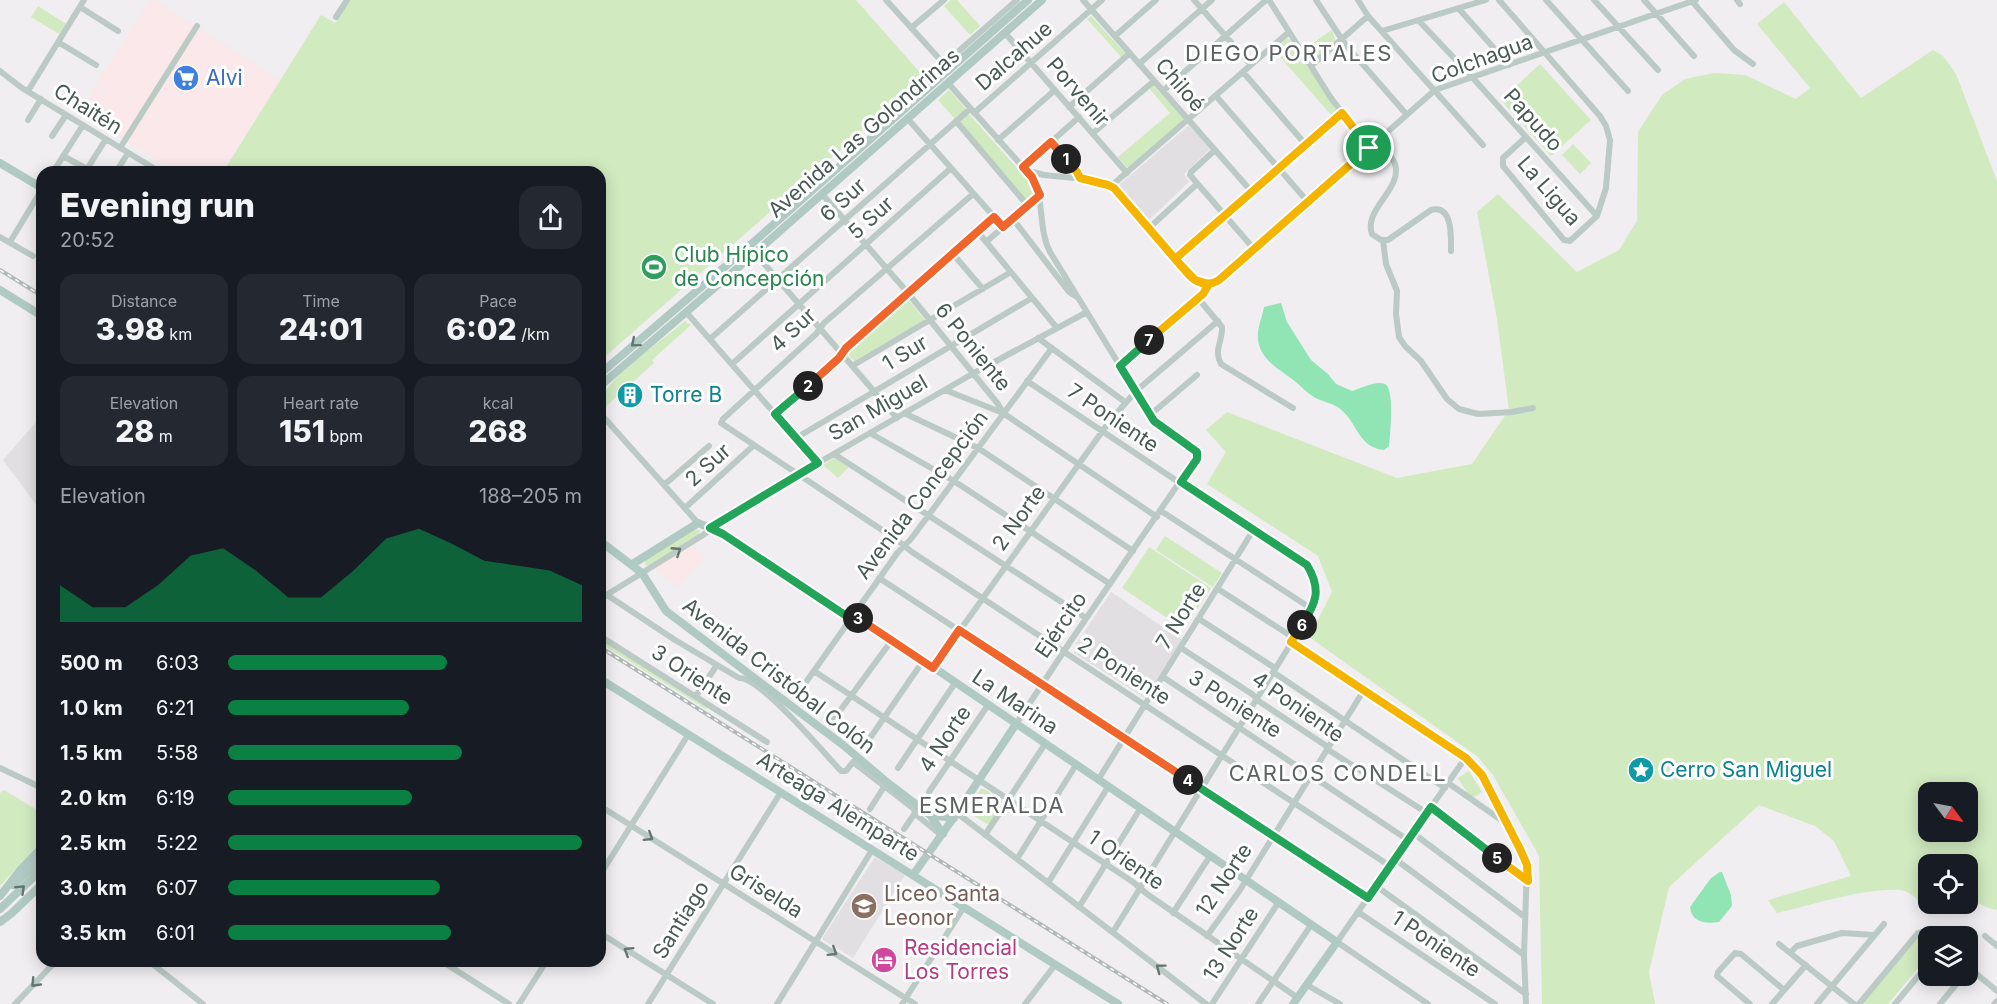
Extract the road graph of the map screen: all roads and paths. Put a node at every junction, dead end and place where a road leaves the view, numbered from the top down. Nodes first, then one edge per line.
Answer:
1 (84, 0) edge
2 (347, 0) edge
3 (886, 0) edge
4 (943, 0) edge
5 (1028, 0) edge
6 (1042, 0) edge
7 (1083, 0) edge
8 (1102, 0) edge
9 (1156, 0) edge
10 (1194, 0) edge
11 (1212, 0) edge
12 (1267, 0) edge
13 (1316, 0) edge
14 (1358, 0) edge
15 (1486, 0) edge
16 (1499, 0) edge
17 (1546, 0) edge
18 (1594, 0) edge
19 (1644, 0) edge
20 (1693, 1) edge
21 (1016, 2) edge
22 (80, 7) junction
23 (1032, 9) junction
24 (1092, 9) junction
25 (1202, 9) junction
26 (1459, 9) junction
27 (1657, 15) junction
28 (336, 16) dead end
29 (1368, 16) junction
30 (1419, 21) junction
31 (1018, 22) junction
32 (197, 26) dead end
33 (1619, 27) junction
34 (911, 28) junction
35 (118, 31) dead end
36 (1382, 31) junction
37 (1289, 32) junction
38 (1005, 33) junction
39 (1115, 36) junction
40 (1226, 36) junction
41 (1342, 40) junction
42 (1582, 40) junction
43 (58, 42) junction
44 (1130, 53) junction
45 (1545, 53) junction
46 (1694, 56) dead end
47 (1031, 63) junction
48 (944, 64) junction
49 (1139, 64) junction
50 (1753, 64) dead end
51 (96, 65) dead end
52 (1251, 65) junction
53 (1509, 65) junction
54 (1311, 66) junction
55 (1658, 69) dead end
56 (0, 71) edge
57 (1243, 72) junction
58 (1472, 77) junction
59 (1154, 81) junction
60 (948, 83) junction
61 (1055, 90) junction
62 (1435, 90) junction
63 (28, 91) junction
64 (1163, 91) junction
65 (1628, 91) dead end
66 (1216, 96) junction
67 (41, 99) junction
68 (1069, 107) junction
69 (972, 111) junction
70 (1342, 113) junction
71 (66, 115) junction
72 (904, 115) junction
73 (1407, 115) junction
74 (1079, 117) junction
75 (28, 120) dead end
76 (1189, 120) junction
77 (956, 121) junction
78 (83, 125) junction
79 (1093, 133) junction
80 (52, 136) dead end
81 (1526, 137) junction
82 (106, 139) junction
83 (998, 140) junction
84 (1378, 141) junction
85 (1051, 142) junction
86 (930, 144) junction
87 (1306, 144) junction
88 (1483, 145) dead end
89 (120, 148) junction
90 (1369, 148) junction
91 (1215, 150) junction
92 (128, 153) junction
93 (63, 156) junction
94 (0, 163) edge
95 (57, 166) edge
96 (81, 166) edge
97 (89, 166) edge
98 (120, 166) edge
99 (144, 166) edge
100 (951, 168) junction
101 (1026, 169) junction
102 (1278, 169) junction
103 (1127, 172) junction
104 (1080, 178) junction
105 (1197, 184) junction
106 (36, 185) edge
107 (1111, 186) junction
108 (1252, 192) junction
109 (822, 194) junction
110 (973, 194) junction
111 (1040, 195) junction
112 (36, 199) edge
113 (1308, 202) junction
114 (1028, 206) junction
115 (1225, 216) junction
116 (1597, 216) junction
117 (994, 217) junction
118 (845, 219) junction
119 (1013, 219) junction
120 (1003, 227) junction
121 (1149, 228) junction
122 (978, 232) junction
123 (0, 237) edge
124 (756, 240) junction
125 (1383, 240) junction
126 (10, 242) junction
127 (986, 242) junction
128 (866, 244) junction
129 (1254, 249) junction
130 (1451, 251) dead end
131 (755, 253) junction
132 (953, 254) junction
133 (33, 256) dead end
134 (1175, 259) junction
135 (887, 268) junction
136 (1011, 272) junction
137 (778, 279) junction
138 (1209, 284) junction
139 (983, 289) junction
140 (0, 290) edge
141 (908, 293) junction
142 (1032, 297) junction
143 (1078, 297) junction
144 (1198, 298) junction
145 (799, 304) junction
146 (36, 312) edge
147 (686, 312) junction
148 (1087, 312) junction
149 (930, 320) junction
150 (1218, 321) junction
151 (820, 328) junction
152 (1057, 328) junction
153 (1038, 338) junction
154 (710, 339) junction
155 (952, 345) junction
156 (1052, 348) junction
157 (842, 354) junction
158 (732, 364) junction
159 (852, 366) junction
160 (1120, 366) junction
161 (606, 369) edge
162 (974, 373) junction
163 (614, 374) junction
164 (1197, 375) dead end
165 (606, 381) edge
166 (1027, 381) junction
167 (606, 384) edge
168 (945, 390) junction
169 (755, 391) junction
170 (874, 391) junction
171 (1136, 391) junction
172 (1125, 402) junction
173 (1293, 408) dead end
174 (1533, 408) dead end
175 (904, 413) junction
176 (775, 414) junction
177 (1003, 414) junction
178 (1150, 415) junction
179 (897, 418) junction
180 (606, 420) edge
181 (721, 422) joint
182 (1102, 431) junction
183 (870, 433) junction
184 (796, 438) junction
185 (709, 446) dead end
186 (753, 446) junction
187 (978, 448) junction
188 (834, 454) junction
189 (818, 463) junction
190 (1078, 464) junction
191 (798, 475) junction
192 (954, 481) junction
193 (1181, 482) junction
194 (664, 485) junction
195 (1054, 498) junction
196 (685, 508) junction
197 (929, 514) junction
198 (1159, 514) junction
199 (698, 523) junction
200 (710, 528) junction
201 (1254, 529) junction
202 (1030, 531) junction
203 (606, 546) edge
204 (904, 546) junction
205 (1133, 550) junction
206 (1236, 559) junction
207 (631, 565) junction
208 (1005, 565) junction
209 (642, 573) junction
210 (879, 578) junction
211 (1110, 584) junction
212 (1218, 589) junction
213 (608, 595) joint
214 (982, 598) junction
215 (1312, 609) junction
216 (852, 617) junction
217 (1086, 618) junction
218 (1199, 619) junction
219 (959, 630) junction
220 (606, 640) edge
221 (892, 640) junction
222 (1293, 640) junction
223 (1181, 648) junction
224 (1064, 651) junction
225 (923, 661) junction
226 (717, 665) junction
227 (933, 668) junction
228 (814, 670) junction
229 (1274, 670) junction
230 (1163, 677) junction
231 (606, 683) edge
232 (955, 683) junction
233 (1043, 685) junction
234 (1364, 690) junction
235 (799, 692) dead end
236 (696, 696) junction
237 (851, 696) junction
238 (1257, 699) junction
239 (988, 705) junction
240 (1146, 705) junction
241 (884, 718) junction
242 (834, 719) dead end
243 (1345, 720) junction
244 (1016, 724) junction
245 (1239, 727) junction
246 (688, 735) junction
247 (1124, 738) junction
248 (917, 739) junction
249 (767, 742) dead end
250 (866, 744) dead end
251 (1045, 744) junction
252 (1328, 748) junction
253 (1222, 755) junction
254 (1466, 758) junction
255 (950, 761) junction
256 (1076, 765) junction
257 (0, 768) edge
258 (898, 768) dead end
259 (1311, 775) junction
260 (979, 780) junction
261 (1098, 780) junction
262 (36, 785) edge
263 (1446, 785) junction
264 (884, 787) junction
265 (1108, 787) junction
266 (1201, 789) junction
267 (781, 792) junction
268 (929, 792) dead end
269 (1008, 800) junction
270 (1294, 802) junction
271 (870, 809) dead end
272 (1140, 809) junction
273 (606, 810) edge
274 (1429, 810) junction
275 (915, 813) junction
276 (930, 815) junction
277 (956, 816) junction
278 (1041, 822) junction
279 (1508, 825) junction
280 (631, 826) junction
281 (904, 829) dead end
282 (1174, 832) junction
283 (1413, 833) junction
284 (942, 835) junction
285 (985, 835) junction
286 (1274, 836) junction
287 (1408, 840) junction
288 (1074, 843) junction
289 (872, 850) junction
290 (36, 853) edge
291 (1210, 856) junction
292 (1017, 859) junction
293 (1395, 859) junction
294 (36, 864) edge
295 (1106, 864) junction
296 (606, 866) edge
297 (1390, 866) junction
298 (36, 875) edge
299 (913, 875) junction
300 (1246, 881) junction
301 (1528, 881) junction
302 (1048, 883) junction
303 (724, 884) junction
304 (1376, 886) junction
305 (1140, 888) junction
306 (36, 890) edge
307 (0, 897) edge
308 (1368, 898) junction
309 (1278, 903) junction
310 (964, 907) junction
311 (1079, 907) junction
312 (0, 909) edge
313 (1358, 912) junction
314 (1173, 913) junction
315 (1525, 917) junction
316 (0, 922) edge
317 (1884, 924) dead end
318 (1311, 925) junction
319 (1113, 933) junction
320 (1918, 933) edge
321 (1874, 935) junction
322 (1207, 936) junction
323 (1985, 936) dead end
324 (606, 937) edge
325 (815, 941) junction
326 (1336, 942) junction
327 (1779, 944) dead end
328 (1997, 946) edge
329 (1790, 953) junction
330 (1524, 955) junction
331 (1241, 959) junction
332 (1055, 965) junction
333 (1806, 965) junction
334 (50, 967) edge
335 (156, 967) edge
336 (450, 967) edge
337 (543, 967) edge
338 (666, 975) junction
339 (1978, 975) edge
340 (1918, 976) edge
341 (1273, 981) junction
342 (1307, 985) junction
343 (1832, 986) junction
344 (1955, 986) edge
345 (1784, 990) junction
346 (1997, 991) edge
347 (1526, 994) junction
348 (904, 1001) edge
349 (1295, 1001) edge
350 (15, 1004) edge
351 (202, 1004) edge
352 (509, 1004) edge
353 (519, 1004) edge
354 (648, 1004) edge
355 (713, 1004) edge
356 (777, 1004) edge
357 (915, 1004) edge
358 (1025, 1004) edge
359 (1118, 1004) edge
360 (1206, 1004) edge
361 (1212, 1004) edge
362 (1258, 1004) edge
363 (1340, 1004) edge
364 (1428, 1004) edge
365 (1496, 1004) edge
366 (1526, 1004) edge
367 (1750, 1004) edge
368 (1772, 1004) edge
369 (1817, 1004) edge
370 (1856, 1004) edge
371 (1895, 1004) edge
372 (1940, 1004) edge

1 - 22 street
2 - 28 street
3 - 34 street
4 - 34 street
5 - 21 main road, Avenida Las Golondrinas
6 - 23 main road, Avenida Las Golondrinas
7 - 24 street, Chiloé
8 - 24 street, Dalcahue
9 - 39 street
10 - 25 street
11 - 25 street
12 - 37 street
12 - 40 street
13 - 41 street
14 - 29 street
15 - 26 street
16 - 45 street
17 - 42 street
18 - 33 street
19 - 27 street
20 - 27 street, Colchagua
20 - 50 street
21 - 23 main road
21 - 31 main road
21 - 48 street, Avenida Las Golondrinas
21 - 72 main road, Avenida Las Golondrinas
22 - 35 street
22 - 43 street
23 - 31 main road, Avenida Las Golondrinas
24 - 39 street, Chiloé
24 - 47 street, Dalcahue
25 - 40 street
25 - 49 street
26 - 30 street
26 - 53 street
27 - 33 street, Colchagua
27 - 46 street
29 - 36 street
29 - 41 street
30 - 36 street
30 - 58 street, Papudo
31 - 38 main road, Avenida Las Golondrinas
32 - 89 street
33 - 42 street, Colchagua
33 - 55 street
34 - 48 street
36 - 62 street
37 - 52 street
37 - 54 street
38 - 47 street, Porvenir
38 - 60 main road, Avenida Las Golondrinas
39 - 44 street, Chiloé
40 - 52 street
40 - 64 street
41 - 54 street
41 - 73 street
42 - 45 street, Colchagua
42 - 65 street
43 - 51 street
43 - 63 street
44 - 49 street, Chiloé
44 - 68 street
45 - 53 street, Colchagua
45 - 116 street
47 - 61 street, Porvenir
47 - 69 street, Dalcahue
48 - 72 main road
49 - 59 street, Chiloé
52 - 57 street
53 - 58 street, Colchagua
54 - 70 street
56 - 63 street, Chaitén
57 - 66 street
57 - 87 street
58 - 62 street, Colchagua
58 - 81 street, Papudo
59 - 64 street, Chiloé
59 - 79 street
60 - 69 street
60 - 72 main road, Avenida Las Golondrinas
61 - 68 street, Porvenir
61 - 83 street
62 - 73 street, Colchagua
62 - 88 street
63 - 67 street, Chaitén
64 - 76 street, Chiloé
66 - 76 street
66 - 102 street
67 - 71 street, Chaitén
67 - 75 street
68 - 74 street, Porvenir
69 - 77 street, 6 Sur
69 - 83 street
70 - 87 street
70 - 90 street
71 - 78 street, Chaitén
71 - 80 street
72 - 86 street
72 - 109 main road, Avenida Las Golondrinas
72 - 124 main road, Avenida Las Golondrinas
73 - 84 street, Colchagua
74 - 79 street, Porvenir
74 - 85 street
76 - 91 street, Chiloé
76 - 103 street
77 - 86 street, 6 Sur
77 - 114 street
78 - 82 street, Chaitén
78 - 93 street
79 - 103 street, Porvenir
81 - 116 street, Papudo
81 - 116 street, La Ligua
82 - 89 street, Chaitén
82 - 97 street
83 - 101 street
84 - 90 street, Colchagua
84 - 125 street
85 - 101 street
85 - 104 street
86 - 100 street
86 - 118 street, 6 Sur
87 - 102 street
89 - 92 street, Chaitén
90 - 113 street, Colchagua
91 - 105 street
91 - 108 street, Chiloé
92 - 98 street
92 - 99 street, Chaitén
93 - 95 street
93 - 96 street
94 - 106 main road
100 - 110 street
100 - 128 street, 5 Sur
101 - 104 street
101 - 111 street
102 - 108 street
102 - 113 street
103 - 107 street
104 - 107 street
105 - 115 street
105 - 121 street
107 - 121 street
108 - 115 street
109 - 118 street, 6 Poniente
109 - 131 main road, Avenida Las Golondrinas
110 - 117 street
110 - 135 street, 4 Sur
111 - 114 street
111 - 143 street
112 - 126 street
113 - 129 street, Colchagua
114 - 119 street
115 - 129 street
115 - 134 street
117 - 120 street
117 - 122 street
118 - 128 street, 6 Poniente
118 - 137 street, 6 Sur
119 - 120 street
119 - 143 street
120 - 127 street
121 - 134 street
122 - 127 street
122 - 132 street
123 - 126 street
124 - 131 main road
124 -> 161 main road, Avenida Las Golondrinas
125 - 130 street
125 - 174 street
126 - 133 street
127 - 136 street
128 - 135 street, 6 Poniente
128 - 145 street, 5 Sur
129 - 138 street, Colchagua
131 - 137 street
131 - 147 main road, Avenida Las Golondrinas
132 - 139 street
132 - 141 street
134 - 138 street
135 - 141 street, 6 Poniente
135 - 151 street, 4 Sur
136 - 139 street
136 - 142 street
137 - 145 street
137 - 154 street, 6 Sur
138 - 144 street, Colchagua
139 - 149 street
140 - 146 main road
141 - 149 street, 6 Poniente
141 - 157 street
142 - 152 street
142 - 155 street, 1 Sur
143 - 148 street
144 - 150 street
144 - 160 street, Colchagua
145 - 151 street
145 - 158 street, 5 Sur
147 - 154 street
147 - 163 main road, Avenida Las Golondrinas
148 - 152 street, San Miguel
148 - 160 street
149 - 155 street, 6 Poniente
149 - 159 street
150 - 171 street, 2 Norte
150 - 173 street
151 - 157 street
151 - 169 street, 4 Sur
152 - 153 street, San Miguel
153 - 156 street
153 - 162 street, San Miguel
154 - 158 street
155 - 162 street, 6 Poniente
155 - 170 street, 1 Sur
156 - 166 street, Avenida Concepción
156 - 172 street
157 - 159 street
157 - 176 street
158 - 169 street
159 - 170 street
160 - 171 street
162 - 168 street, San Miguel
162 - 177 street, 6 Poniente
163 - 165 main road, Avenida Las Golondrinas
163 - 167 main road
164 - 178 street
166 - 177 street, Avenida Concepción
166 - 182 street, 7 Poniente
168 - 175 street, San Miguel
168 - 177 street, 6 Poniente
169 - 176 street
169 - 181 street, 4 Sur
170 - 179 street
170 - 184 street, 1 Sur
171 - 172 street, 2 Norte
171 - 178 street
172 - 182 street, 2 Norte
175 - 179 street, San Miguel
175 - 187 street
176 - 184 street
177 - 187 street, Avenida Concepción
177 - 190 street, 6 Poniente
178 - 193 street, Ejército
179 - 183 street, San Miguel
180 - 194 street, La Marina
181 - 186 street, 2 Poniente
182 - 190 street, 2 Norte
182 - 193 street, 7 Poniente
183 - 188 street, San Miguel
183 - 192 street
184 - 189 street
185 - 194 street, 2 Sur
186 - 191 street, 2 Poniente
186 - 196 street, 2 Sur
187 - 192 street, Avenida Concepción
187 - 195 street
188 - 189 street, San Miguel
188 - 197 street
189 - 191 street, San Miguel
190 - 195 street, 2 Norte
190 - 198 street, 6 Poniente
191 - 200 street, San Miguel
191 - 204 street, 2 Poniente
192 - 197 street, Avenida Concepción
192 - 202 street
193 - 198 street, Ejército
193 - 201 street, 7 Poniente
194 - 196 street, La Marina
195 - 202 street, 2 Norte
195 - 205 street
196 - 199 street, La Marina
197 - 204 street, Avenida Concepción
197 - 208 street
198 - 205 street, Ejército
198 - 206 street, 6 Poniente
199 - 200 main road, La Marina
199 - 207 main road
209 -> 200 street, San Miguel
200 - 216 main road, La Marina
201 - 206 street, 7 Norte
201 - 215 street, 7 Poniente
202 - 208 street, 2 Norte
202 - 211 street
203 - 207 main road, Avenida Cristóbal Colón
204 - 210 street, Avenida Concepción
204 - 214 street, 2 Poniente
205 - 211 street, Ejército
206 - 212 street, 7 Norte
206 - 215 street, 6 Poniente
207 - 209 main road, Avenida Cristóbal Colón
208 - 214 street, 2 Norte
208 - 217 street
209 - 213 street, San Miguel
209 - 276 main road, Avenida Cristóbal Colón
210 - 216 street, Avenida Concepción
210 - 219 street
211 - 217 street, Ejército
212 - 218 street, 7 Norte
212 - 222 street
213 - 226 street
214 - 219 street, 2 Norte
214 - 224 street, 2 Poniente
215 - 222 street
216 - 221 main road, La Marina
216 - 228 street, Avenida Concepción
217 - 224 street, Ejército
218 - 223 street, 7 Norte
218 - 229 street
219 - 227 street, 2 Norte
219 - 233 street
220 - 236 street, 3 Oriente
221 - 225 main road, La Marina
221 - 237 street
222 - 229 street
222 - 234 street
223 - 230 street, 7 Norte
223 - 238 street, 4 Poniente
224 - 233 street, Ejército
224 - 240 street, 2 Poniente
225 - 227 main road, La Marina
225 - 241 street
226 - 236 street
226 - 264 street
227 - 232 main road, La Marina
228 - 235 street, Avenida Concepción
228 - 237 street, 1 Oriente
229 - 238 street
229 - 243 street
230 - 240 street, 7 Norte
230 - 245 street, 3 Poniente
231 - 246 main road, Arteaga Alemparte
232 - 239 main road, La Marina
232 - 248 street
233 - 244 street, Ejército
233 - 247 street
234 - 243 street, 12 Norte
234 - 254 street
236 - 249 street, 3 Oriente
237 - 241 street, 1 Oriente
237 - 242 street
238 - 245 street
238 - 252 street, 4 Poniente
239 - 244 main road, La Marina
239 - 255 street, 4 Norte
240 - 247 street, 7 Norte
240 - 253 street, 2 Poniente
241 - 248 street, 1 Oriente
241 - 250 street
243 - 252 street, 12 Norte
243 - 263 street
244 - 251 main road, La Marina
244 - 260 main road, Ejército
245 - 253 street
245 - 259 street, 3 Poniente
246 - 267 main road, Arteaga Alemparte
246 - 280 street
247 - 261 street, 7 Norte
247 - 266 street
248 - 255 street, 1 Oriente
248 - 258 street
251 - 256 main road, La Marina
251 - 269 street
252 - 259 street, 12 Norte
252 - 274 street, 4 Poniente
253 - 266 street
253 - 270 street, 2 Poniente
254 - 263 street
254 - 279 street
255 - 260 street, 1 Oriente
255 - 268 street, 4 Norte
256 - 261 main road, La Marina
256 - 278 street
257 - 262 street
259 - 270 street, 12 Norte
259 - 287 street, 3 Poniente
260 - 269 street, 1 Oriente
260 - 277 main road, Ejército
261 - 265 main road, La Marina
263 - 274 street
263 - 279 street
264 - 271 street
264 - 275 street
265 - 272 main road, La Marina
265 - 288 street
266 - 282 street
266 - 286 street
267 - 289 main road, Arteaga Alemparte
267 - 303 street, Santiago
269 - 278 street, 1 Oriente
269 - 285 street
270 - 286 street, 12 Norte
270 - 297 street, 2 Poniente
272 - 282 main road, La Marina
272 - 295 street
273 - 280 street, Griselda
274 - 283 street
274 - 301 street, 4 Poniente
275 - 281 street
275 - 284 street
276 - 277 main road
276 - 284 main road, Avenida Cristóbal Colón
277 - 284 main road, Ejército
277 - 285 street
278 - 288 street, 1 Oriente
278 - 292 street
279 - 301 street
280 - 296 street
280 -> 303 street, Griselda
282 - 291 main road, La Marina
282 - 305 street
283 - 287 street
283 - 315 street
284 - 299 main road, Ejército
285 - 292 street
286 - 300 street, 12 Norte
286 - 308 street
287 - 293 street
288 - 295 street, 1 Oriente
288 - 302 street
289 - 299 main road, Arteaga Alemparte
289 - 325 street
290 - 307 main road
291 - 300 main road, La Marina
291 - 314 street
292 - 302 street
293 - 297 street
293 - 330 street
294 - 307 main road
295 - 305 street, 1 Oriente
295 - 311 street
297 - 304 street
312 -> 298 main road
299 - 310 main road, Arteaga Alemparte
300 - 309 main road, La Marina
300 - 322 street, 12 Norte
301 - 315 street
302 - 311 street
303 - 325 street, Griselda
303 - 338 street, Santiago
304 - 308 street
304 - 347 street
305 - 314 street, 1 Oriente
305 - 319 street
306 - 316 main road
308 - 313 street
309 - 318 main road, La Marina
309 - 331 street, 13 Norte
310 - 332 main road, Arteaga Alemparte
310 - 348 street
311 - 319 street
313 - 326 street
313 - 365 street, 1 Poniente
314 - 322 street, 1 Oriente
315 - 330 street
317 - 321 street
318 - 326 main road, La Marina
318 - 341 street
360 -> 319 street
320 - 370 street
321 - 329 street
321 - 343 street
322 - 331 street, 1 Oriente
323 - 328 street
338 -> 324 street
325 -> 348 street, Griselda
325 - 356 street
326 - 342 main road
326 - 364 street, La Marina
327 - 329 street
329 - 333 street
330 - 347 street
331 - 341 street, 1 Oriente
331 - 361 street, 13 Norte
332 - 358 street
332 - 359 main road, Arteaga Alemparte
333 - 343 street
333 - 345 street
334 -> 350 street
335 - 351 street
336 - 352 street
337 - 353 street
338 - 354 street, Santiago
338 - 355 street
339 - 346 street
340 - 371 street
341 - 349 street, 1 Oriente
341 - 362 street
342 - 349 main road
342 - 363 street
343 - 369 street
343 - 370 street
344 - 372 street
345 - 367 street
345 - 368 street
347 - 366 street
348 - 357 street, Griselda

